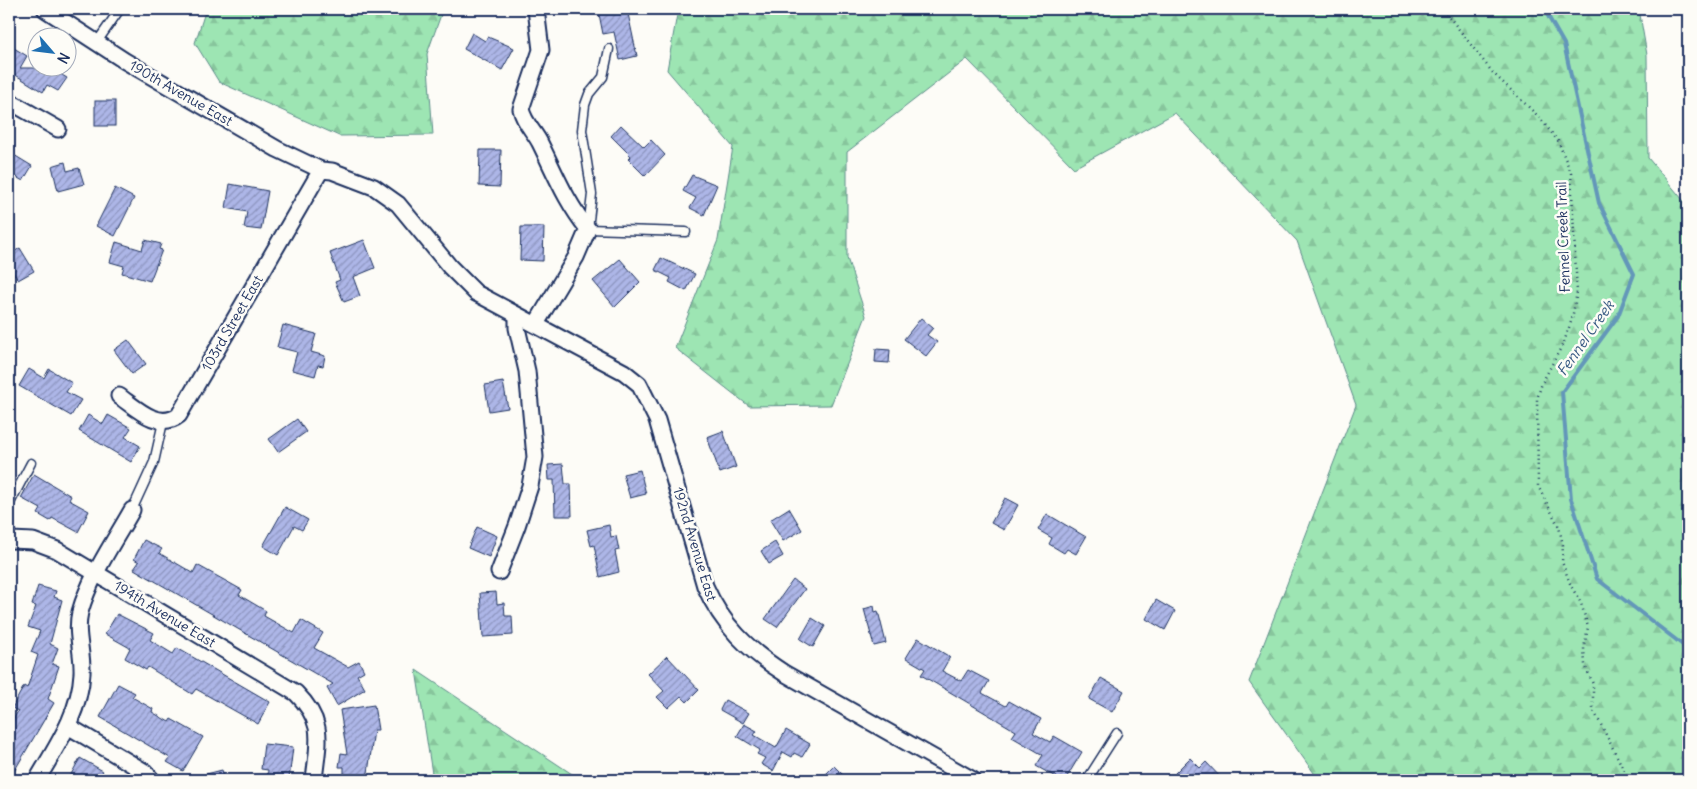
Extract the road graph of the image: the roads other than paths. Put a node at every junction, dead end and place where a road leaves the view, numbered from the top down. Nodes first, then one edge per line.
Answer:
1 (45, 9) edge
2 (120, 9) edge
3 (536, 9) edge
4 (97, 42) junction
5 (609, 49) dead end
6 (9, 101) edge
7 (58, 129) dead end
8 (321, 170) junction
9 (588, 229) junction
10 (686, 232) dead end
11 (517, 316) junction
12 (536, 324) junction
13 (119, 396) dead end
14 (163, 422) junction
15 (31, 463) dead end
16 (9, 505) edge
17 (132, 510) joint
18 (9, 521) edge
19 (11, 540) joint
20 (499, 572) dead end
21 (96, 573) junction
22 (68, 726) junction
23 (1117, 733) dead end
24 (37, 780) edge
25 (152, 780) edge
26 (314, 780) edge
27 (973, 780) edge
28 (1087, 780) edge

1 - 4 street, 190th Avenue East
2 - 4 lane
3 - 9 street
4 - 8 street, 190th Avenue East
5 - 9 lane
6 - 7 street
8 - 11 street
8 - 14 street, 103rd Street East
9 - 10 lane
9 - 12 street
11 - 12 street
11 - 20 street
12 - 27 street, 192nd Avenue East
13 - 14 street
14 - 17 lane
15 - 16 lane
17 - 21 street
18 - 19 lane
19 - 21 street, 194th Avenue East
21 - 22 street
21 - 26 street, 194th Avenue East
22 - 24 street
22 - 25 street
23 - 28 lane

